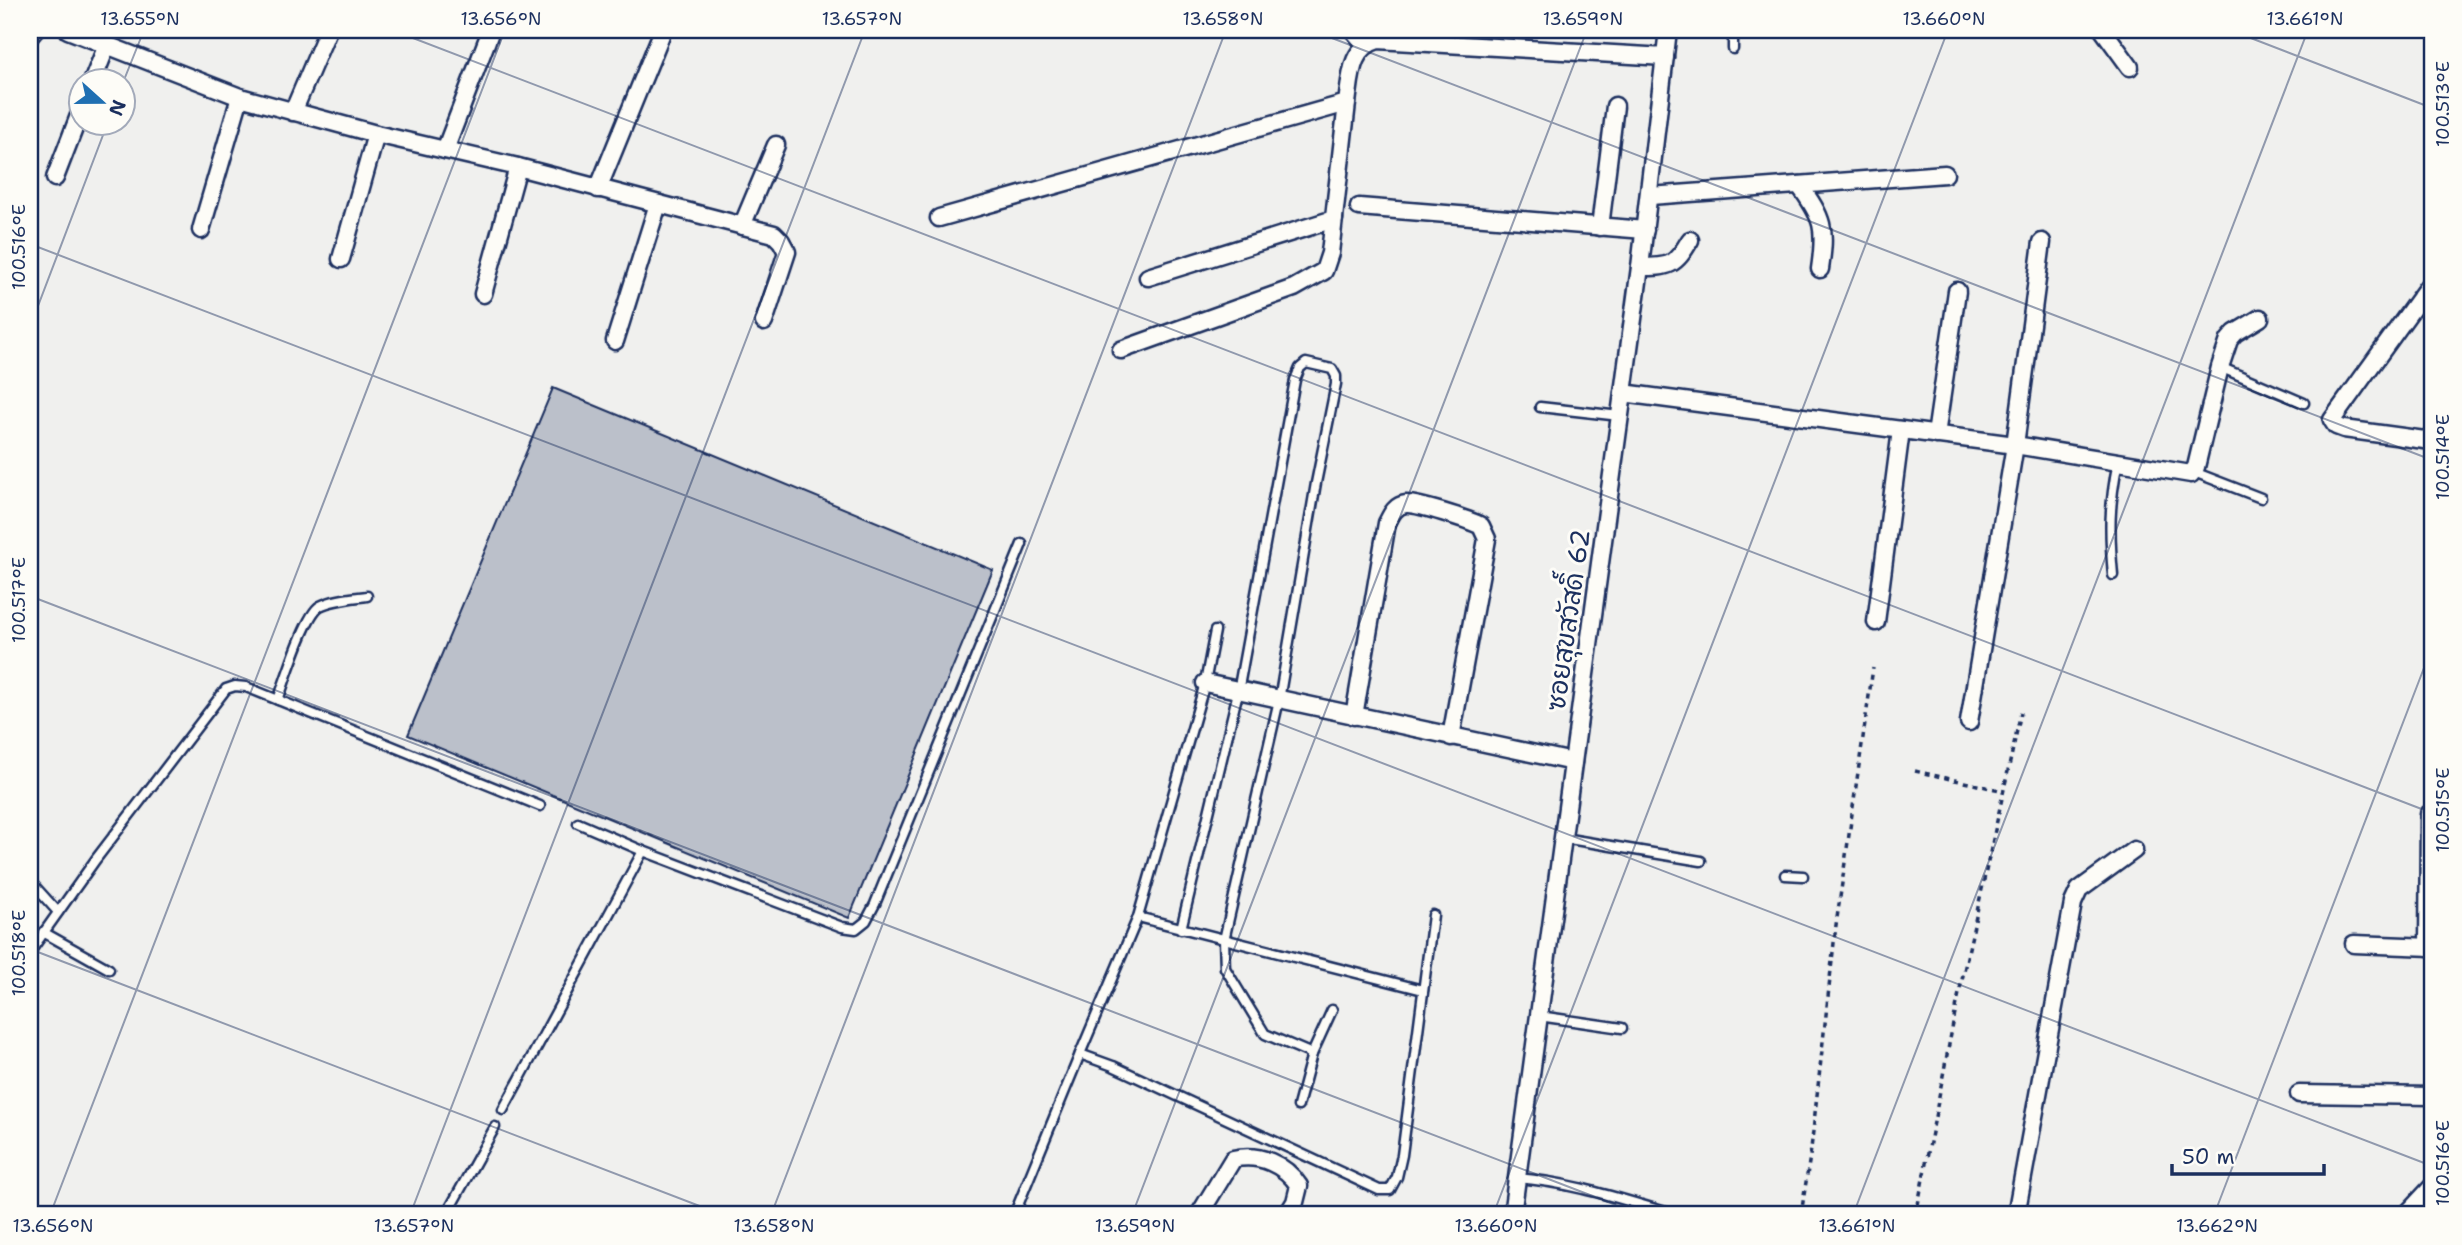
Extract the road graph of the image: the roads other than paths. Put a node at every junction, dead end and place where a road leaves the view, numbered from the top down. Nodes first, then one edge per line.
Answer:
1 (35, 30) edge
2 (68, 30) edge
3 (328, 30) edge
4 (491, 30) edge
5 (663, 30) edge
6 (1353, 30) edge
7 (1668, 30) edge
8 (1733, 30) edge
9 (2103, 30) edge
10 (30, 36) edge
11 (1365, 44) junction
12 (107, 45) junction
13 (1733, 49) dead end
14 (1665, 57) junction
15 (99, 66) edge
16 (2130, 67) dead end
17 (240, 97) junction
18 (1347, 103) junction
19 (1615, 106) dead end
20 (293, 112) junction
21 (376, 134) junction
22 (71, 136) edge
23 (776, 145) dead end
24 (445, 150) junction
25 (518, 167) junction
26 (1945, 174) dead end
27 (55, 178) dead end
28 (1799, 185) junction
29 (598, 189) junction
30 (1650, 196) junction
31 (658, 204) junction
32 (1359, 207) dead end
33 (939, 218) dead end
34 (1334, 219) junction
35 (742, 226) junction
36 (1600, 227) junction
37 (201, 230) dead end
38 (1645, 230) junction
39 (1690, 240) dead end
40 (2042, 242) dead end
41 (341, 259) dead end
42 (1640, 267) junction
43 (1820, 269) dead end
44 (1148, 277) dead end
45 (2432, 281) edge
46 (1957, 291) dead end
47 (483, 294) dead end
48 (2260, 318) dead end
49 (764, 322) dead end
50 (615, 341) dead end
51 (1121, 350) dead end
52 (2220, 368) junction
53 (1623, 393) junction
54 (2304, 403) dead end
55 (1540, 407) dead end
56 (1620, 416) junction
57 (1901, 430) junction
58 (1936, 435) junction
59 (2432, 441) edge
60 (2015, 445) junction
61 (2118, 461) junction
62 (2194, 472) junction
63 (2261, 498) dead end
64 (1022, 544) dead end
65 (2113, 575) dead end
66 (368, 596) dead end
67 (1877, 622) dead end
68 (1215, 631) dead end
69 (1205, 684) junction
70 (1238, 692) junction
71 (278, 700) junction
72 (1279, 700) junction
73 (1354, 716) junction
74 (1969, 722) dead end
75 (1451, 737) junction
76 (1573, 762) junction
77 (540, 806) dead end
78 (2430, 814) road end
79 (578, 822) dead end
80 (1563, 838) junction
81 (2134, 850) dead end
82 (643, 851) junction
83 (1700, 861) dead end
84 (1785, 875) dead end
85 (1803, 876) dead end
86 (30, 881) edge
87 (58, 912) junction
88 (1433, 915) dead end
89 (1138, 918) junction
90 (1181, 929) junction
91 (43, 932) junction
92 (1224, 940) junction
93 (2354, 944) dead end
94 (2430, 947) edge
95 (30, 952) edge
96 (109, 969) dead end
97 (1423, 990) junction
98 (1332, 1010) dead end
99 (1539, 1016) junction
100 (1622, 1028) dead end
101 (1080, 1054) junction
102 (1312, 1054) junction
103 (2299, 1094) dead end
104 (2432, 1097) edge
105 (1298, 1106) dead end
106 (503, 1110) dead end
107 (495, 1127) dead end
108 (1516, 1178) junction
109 (2432, 1186) edge
110 (446, 1215) edge
111 (1014, 1215) edge
112 (1199, 1215) edge
113 (1287, 1215) edge
114 (1511, 1215) edge
115 (1676, 1215) edge
116 (2016, 1215) edge
117 (2406, 1215) edge

1 - 10 street
2 - 12 street
3 - 20 street
4 - 24 street
5 - 29 street
6 - 11 street
7 - 14 street, ซอยสุขสวัสดิ์ 62
8 - 13 lane
9 - 16 street
11 - 14 street
11 - 18 street
12 - 15 street
12 - 17 street
14 - 30 street, ซอยสุขสวัสดิ์ 62
17 - 20 street
17 - 37 street
18 - 33 street
18 - 34 street
19 - 36 street
20 - 21 street
21 - 24 street
21 - 41 street
22 - 27 street
23 - 35 street
24 - 25 street
25 - 29 street
25 - 47 street
26 - 28 street
28 - 30 street
28 - 43 street
29 - 31 street
30 - 38 street, ซอยสุขสวัสดิ์ 62
31 - 35 street
31 - 50 street
32 - 36 street
34 - 44 street
34 - 51 street
35 - 49 street
36 - 38 street
38 - 42 street, ซอยสุขสวัสดิ์ 62
39 - 42 street
40 - 60 street
42 - 53 street, ซอยสุขสวัสดิ์ 62
45 - 59 street
46 - 58 street
48 - 52 street
52 - 54 lane
52 - 62 street
53 - 56 street, ซอยสุขสวัสดิ์ 62
53 - 57 street
55 - 56 lane
56 - 76 street, ซอยสุขสวัสดิ์ 62
57 - 58 street
57 - 67 street
58 - 60 street
60 - 61 street
60 - 74 street
61 - 62 street
61 - 65 lane
62 - 63 lane
64 - 82 lane
66 - 71 lane
68 - 69 lane
69 - 70 street
69 - 89 lane
70 - 72 street
70 - 72 lane
70 - 90 lane
71 - 77 lane
71 - 87 lane
72 - 73 street
72 - 92 lane
73 - 75 street
73 - 75 street
75 - 76 street
76 - 80 street, ซอยสุขสวัสดิ์ 62
78 - 94 street
79 - 82 lane
80 - 83 lane
80 - 99 street, ซอยสุขสวัสดิ์ 62
81 - 116 street
82 - 106 lane
84 - 85 lane
86 - 87 lane
87 - 91 lane
88 - 97 lane
89 - 90 lane
89 - 101 lane
90 - 92 lane
91 - 95 lane
91 - 96 lane
92 - 97 lane
92 - 102 lane
93 - 94 street
97 - 101 lane
98 - 102 lane
99 - 100 lane
99 - 108 street, ซอยสุขสวัสดิ์ 62
101 - 111 lane
102 - 105 lane
103 - 104 street
107 - 110 lane
108 - 114 street, ซอยสุขสวัสดิ์ 62
108 - 115 lane
109 - 117 street
112 - 113 street

